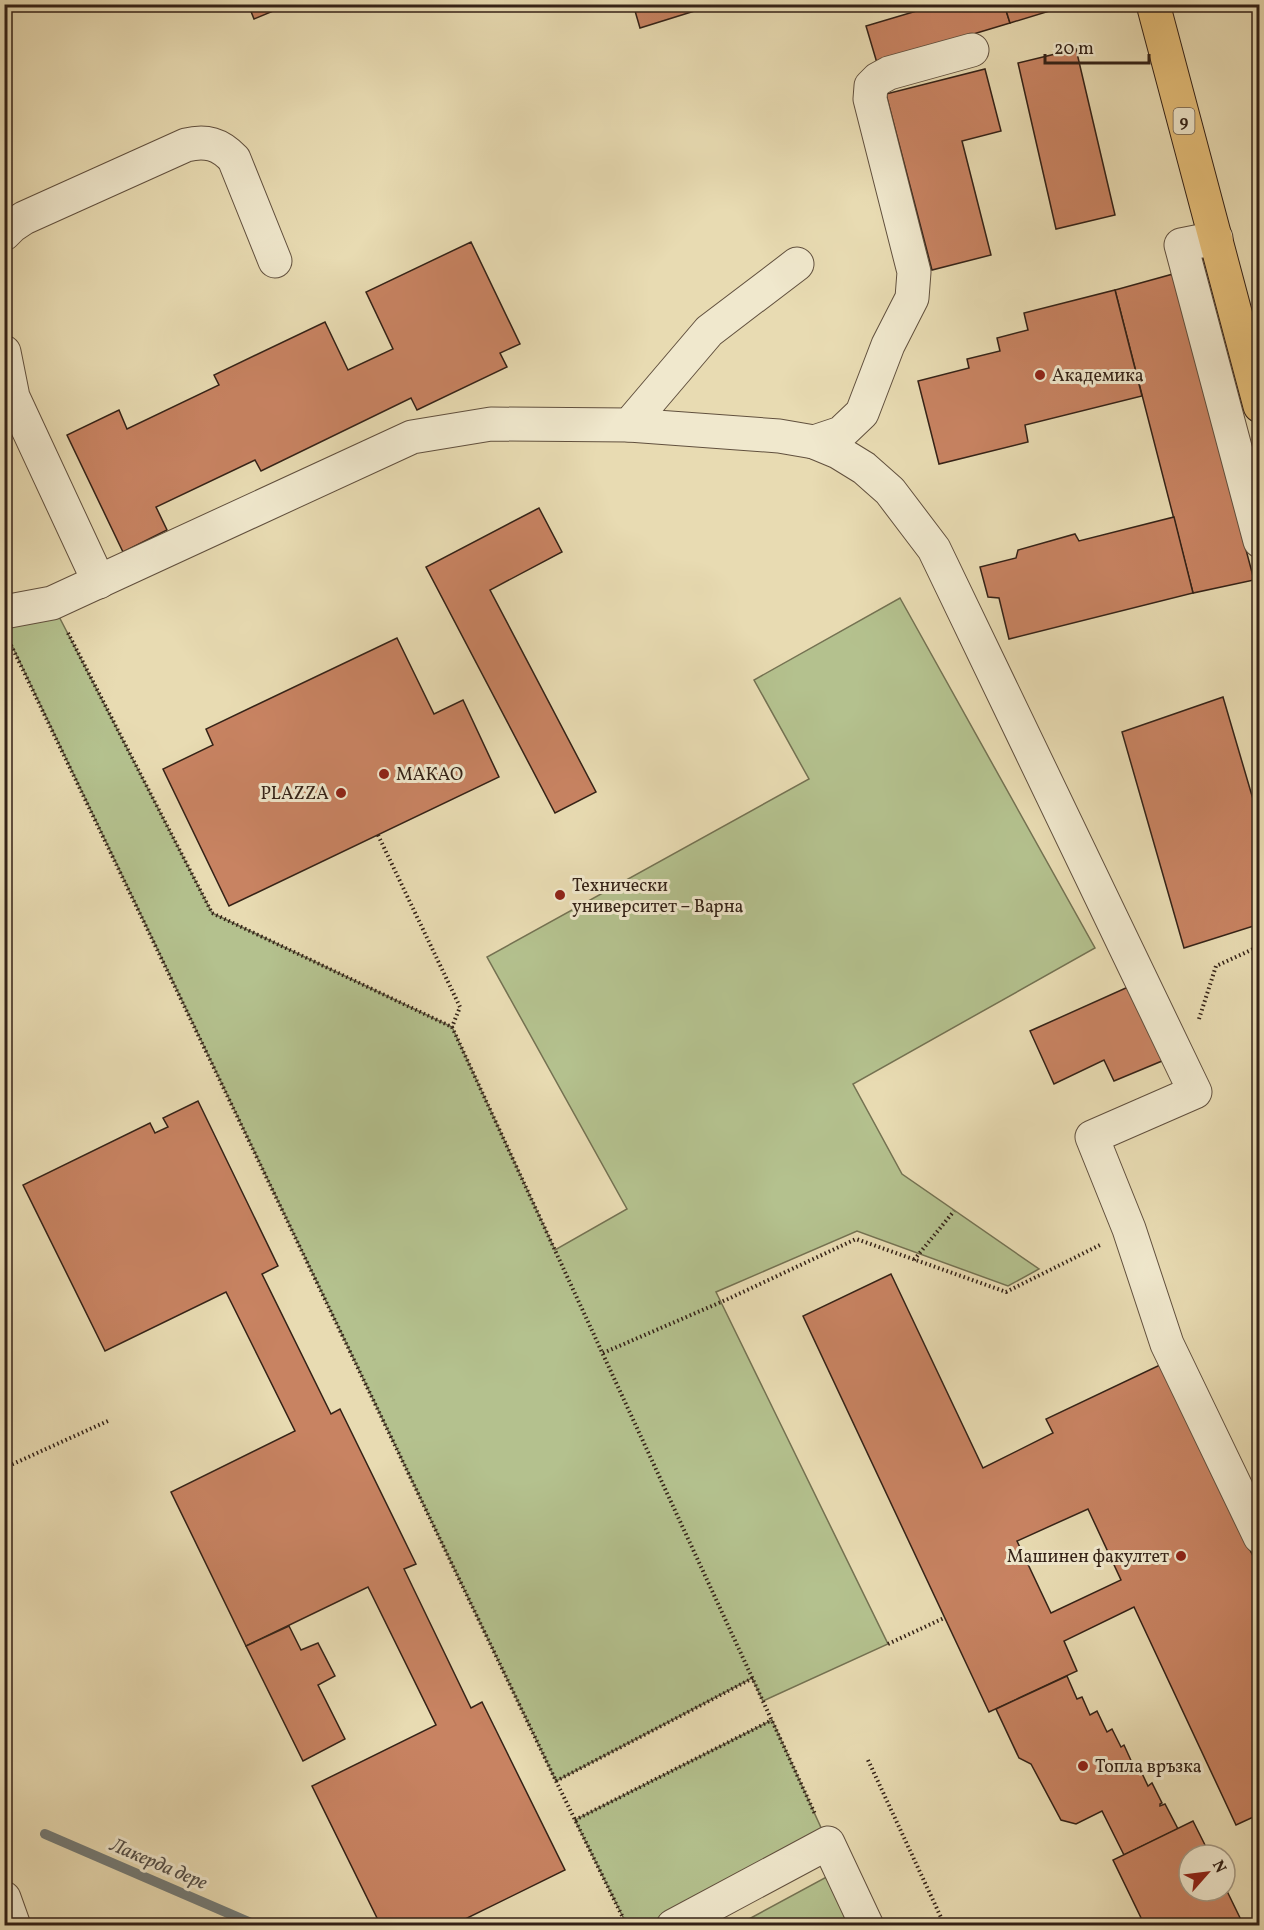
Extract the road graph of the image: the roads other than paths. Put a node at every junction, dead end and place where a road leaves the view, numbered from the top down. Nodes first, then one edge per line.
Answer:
1 (1153, 4) edge
2 (972, 50) dead end
3 (4, 234) edge
4 (1216, 238) junction
5 (275, 261) dead end
6 (797, 264) dead end
7 (4, 352) edge
8 (1260, 406) edge
9 (629, 425) junction
10 (814, 442) junction
11 (1260, 542) edge
12 (99, 582) junction
13 (7, 627) edge
14 (1260, 1537) edge
15 (4, 1898) edge
16 (14, 1926) edge
17 (673, 1926) edge
18 (867, 1926) edge

1 - 4 main road, 9
2 - 10 street
3 - 5 street
4 - 8 main road, 9
4 - 11 street
6 - 9 street
7 - 12 street
9 - 10 street
9 - 12 street
10 - 14 street
12 - 13 street
15 - 16 street
17 - 18 street

